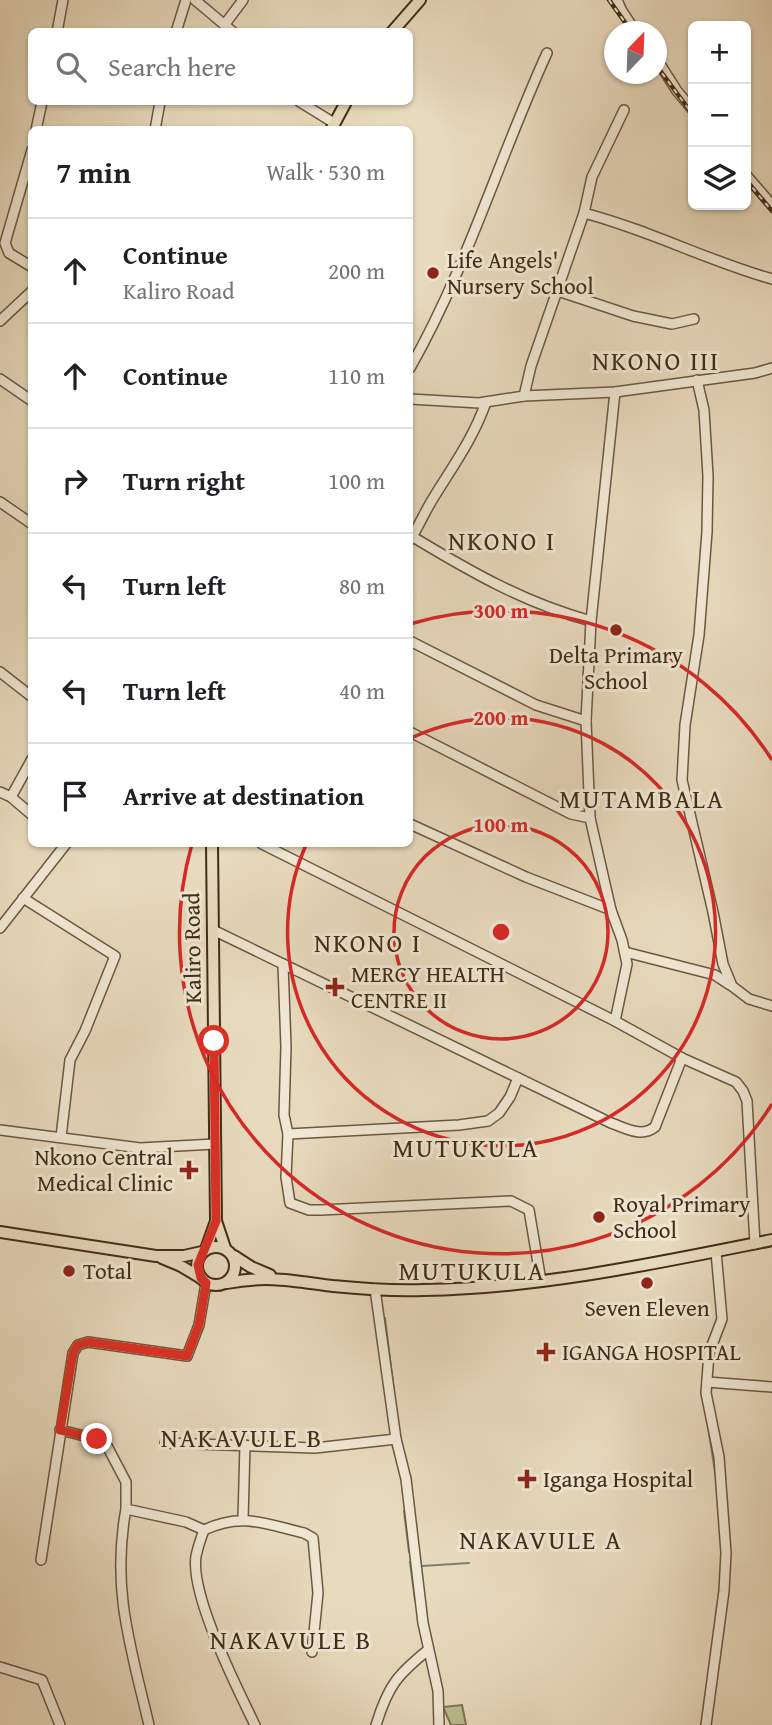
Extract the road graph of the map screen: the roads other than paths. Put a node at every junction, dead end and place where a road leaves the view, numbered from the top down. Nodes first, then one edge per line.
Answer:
1 (63, 0) edge
2 (186, 0) edge
3 (195, 0) edge
4 (243, 0) edge
5 (420, 0) edge
6 (617, 0) edge
7 (629, 21) edge
8 (225, 24) junction
9 (58, 28) edge
10 (177, 28) edge
11 (229, 28) edge
12 (396, 28) edge
13 (547, 54) dead end
14 (667, 75) edge
15 (688, 104) edge
16 (41, 105) edge
17 (160, 105) edge
18 (304, 105) edge
19 (344, 105) edge
20 (624, 110) dead end
21 (37, 126) edge
22 (157, 126) edge
23 (332, 126) edge
24 (28, 164) edge
25 (751, 181) edge
26 (772, 205) edge
27 (584, 213) junction
28 (28, 265) edge
29 (772, 279) edge
30 (558, 291) junction
31 (28, 296) edge
32 (694, 319) dead end
33 (0, 321) edge
34 (413, 363) edge
35 (772, 368) edge
36 (0, 379) edge
37 (697, 380) junction
38 (615, 392) junction
39 (524, 396) junction
40 (28, 398) edge
41 (413, 399) edge
42 (486, 402) junction
43 (0, 502) edge
44 (28, 521) edge
45 (413, 535) edge
46 (413, 540) edge
47 (591, 621) junction
48 (413, 643) edge
49 (0, 672) edge
50 (28, 694) edge
51 (586, 721) junction
52 (413, 734) edge
53 (28, 766) edge
54 (0, 792) edge
55 (11, 797) junction
56 (28, 812) edge
57 (590, 818) junction
58 (413, 825) edge
59 (63, 847) edge
60 (212, 847) edge
61 (268, 847) edge
62 (23, 898) junction
63 (611, 910) junction
64 (0, 928) edge
65 (212, 930) junction
66 (625, 951) junction
67 (284, 964) junction
68 (732, 986) junction
69 (772, 1006) edge
70 (615, 1021) junction
71 (682, 1058) junction
72 (518, 1079) junction
73 (0, 1130) edge
74 (288, 1134) junction
75 (61, 1137) junction
76 (215, 1144) junction
77 (216, 1221) junction
78 (0, 1232) edge
79 (772, 1240) edge
80 (755, 1244) junction
81 (204, 1251) junction
82 (230, 1252) junction
83 (716, 1252) junction
84 (156, 1256) junction
85 (276, 1278) junction
86 (203, 1280) junction
87 (541, 1281) junction
88 (228, 1283) junction
89 (375, 1289) junction
90 (707, 1382) junction
91 (772, 1387) edge
92 (60, 1430) junction
93 (396, 1439) junction
94 (165, 1443) dead end
95 (245, 1445) junction
96 (126, 1509) junction
97 (243, 1519) junction
98 (204, 1530) junction
99 (41, 1560) dead end
100 (428, 1650) junction
101 (312, 1652) dead end
102 (0, 1667) edge
103 (60, 1725) edge
104 (149, 1725) edge
105 (255, 1725) edge
106 (376, 1725) edge
107 (439, 1725) edge
108 (706, 1725) edge

1 - 9 street
2 - 10 street
3 - 8 street
4 - 8 street
5 - 12 main road
6 - 7 street
8 - 11 street
13 - 34 street
14 - 15 street
16 - 21 street
17 - 22 street
18 - 23 street
19 - 23 main road
20 - 27 street
24 - 28 street
25 - 26 street
27 - 29 street
27 - 30 street
30 - 32 street
30 - 39 street
31 - 33 street
35 - 37 street
36 - 40 street
37 - 38 street
37 - 68 street
38 - 39 street
38 - 47 street
39 - 42 street
41 - 42 street
42 - 45 street
43 - 44 street
46 - 47 street
47 - 51 street
48 - 51 street
49 - 50 street
51 - 57 street
52 - 57 street
53 - 55 street
54 - 55 street
55 - 56 street
57 - 63 street
58 - 63 street
59 - 62 street
60 - 65 main road, Kaliro Road
61 - 70 street
62 - 64 street
62 - 75 street
63 - 66 street
65 - 67 street
65 - 76 main road, Kaliro Road
66 - 68 street
66 - 70 street
67 - 72 street
67 - 74 street
68 - 69 street
70 - 71 street
71 - 72 street
71 - 80 street
72 - 74 street
73 - 75 street
74 - 87 street
75 - 76 street
76 - 77 main road, Kaliro Road
77 - 81 main road, Kaliro Road
77 - 82 main road, Kaliro Road
78 - 84 main road
79 - 80 main road
80 - 83 main road
81 - 82 main road
81 - 84 main road
81 - 86 main road
82 - 85 main road
82 - 88 main road
83 - 87 main road
83 - 90 street
84 - 86 main road
85 - 88 main road
85 - 89 main road
86 - 88 main road
86 - 92 street
87 - 89 main road
89 - 93 street
90 - 91 street
90 - 108 street
92 - 96 street
92 - 99 street
93 - 95 street
93 - 100 street
94 - 95 street
95 - 97 street
96 - 98 street
96 - 104 street
97 - 98 street
97 - 101 street
98 - 105 street
100 - 106 street
100 - 107 street
102 - 103 street

